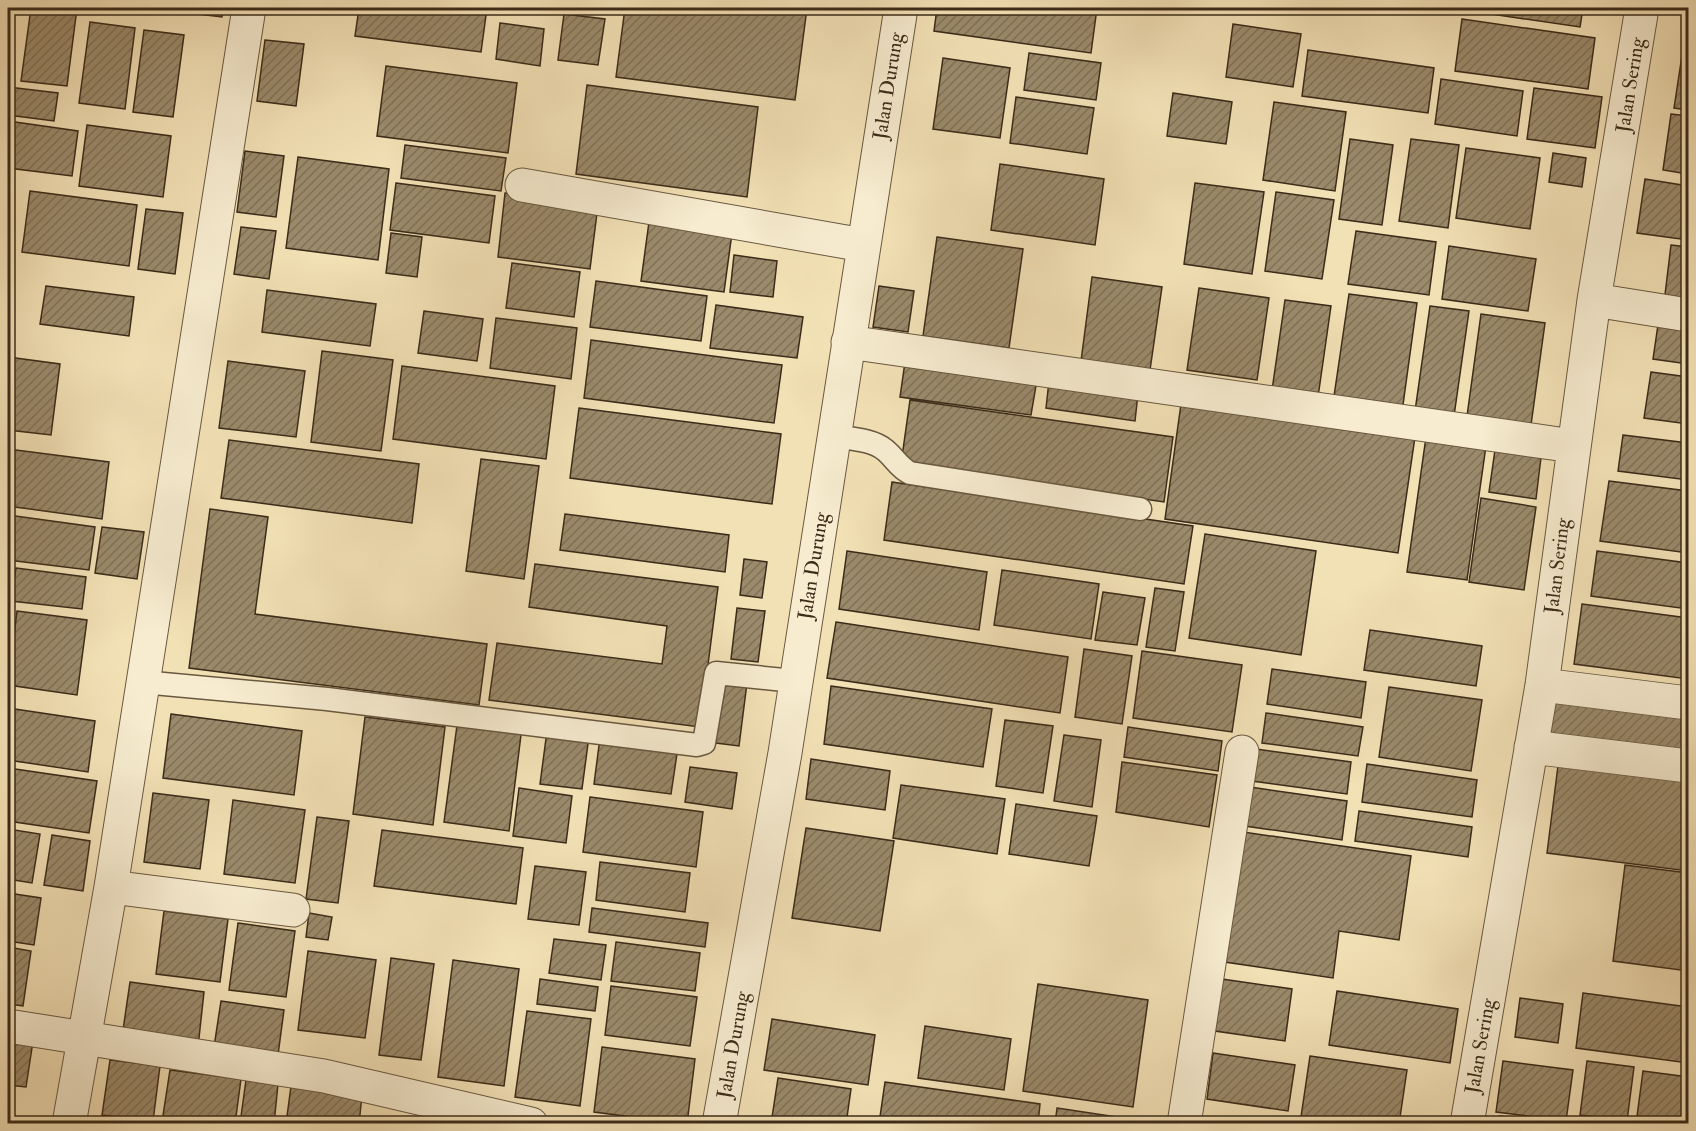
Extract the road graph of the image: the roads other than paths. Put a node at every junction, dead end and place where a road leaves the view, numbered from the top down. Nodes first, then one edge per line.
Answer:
1 (249, 8) edge
2 (901, 8) edge
3 (1642, 8) edge
4 (522, 185) dead end
5 (863, 244) junction
6 (1594, 300) junction
7 (1689, 315) edge
8 (848, 342) junction
9 (833, 436) junction
10 (1573, 446) junction
11 (1140, 509) dead end
12 (794, 681) junction
13 (142, 682) junction
14 (1542, 684) junction
15 (1689, 703) edge
16 (1531, 747) junction
17 (1242, 752) dead end
18 (1689, 766) edge
19 (111, 887) junction
20 (293, 910) dead end
21 (8, 1026) edge
22 (84, 1039) junction
23 (69, 1124) edge
24 (531, 1124) edge
25 (719, 1124) edge
26 (1184, 1124) edge
27 (1467, 1124) edge

1 - 13 street
2 - 5 street, Jalan Durung
3 - 6 street, Jalan Sering
4 - 5 street
5 - 8 street, Jalan Durung
6 - 7 street
6 - 10 street, Jalan Sering
8 - 9 street, Jalan Durung
8 - 10 street
9 - 11 lane
9 - 12 street, Jalan Durung
10 - 14 street, Jalan Sering
12 - 13 lane
12 - 25 street, Jalan Durung
13 - 19 street
14 - 15 street
14 - 16 street, Jalan Sering
16 - 18 street
16 - 27 street, Jalan Sering
17 - 26 street
19 - 20 street
19 - 22 street
21 - 22 street
22 - 23 street
22 - 24 street

